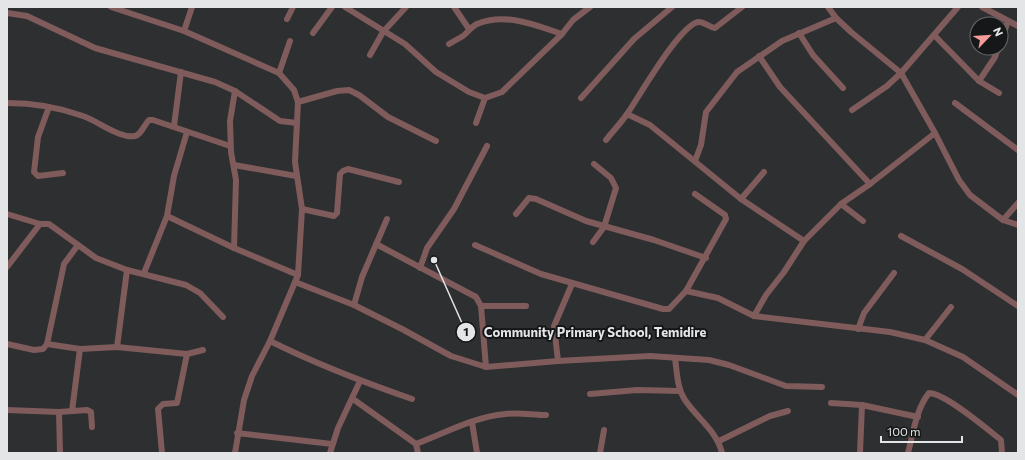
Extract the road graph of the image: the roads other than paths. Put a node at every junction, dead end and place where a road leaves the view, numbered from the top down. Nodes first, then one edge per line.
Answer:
1 (111, 7) edge
2 (192, 7) edge
3 (293, 7) edge
4 (332, 7) edge
5 (344, 7) edge
6 (406, 7) edge
7 (454, 7) edge
8 (590, 7) edge
9 (672, 7) edge
10 (742, 7) edge
11 (828, 7) edge
12 (958, 7) edge
13 (982, 7) edge
14 (7, 13) edge
15 (999, 16) edge
16 (836, 18) junction
17 (288, 19) dead end
18 (1009, 22) edge
19 (1018, 26) edge
20 (469, 29) junction
21 (184, 31) junction
22 (383, 32) junction
23 (314, 33) dead end
24 (799, 33) junction
25 (562, 34) junction
26 (934, 35) junction
27 (290, 41) dead end
28 (449, 44) dead end
29 (370, 55) dead end
30 (759, 56) junction
31 (995, 56) edge
32 (181, 72) junction
33 (280, 73) junction
34 (901, 73) junction
35 (979, 81) junction
36 (843, 88) dead end
37 (235, 91) junction
38 (999, 93) dead end
39 (485, 98) junction
40 (582, 98) dead end
41 (298, 102) junction
42 (7, 103) edge
43 (955, 103) dead end
44 (49, 106) junction
45 (852, 110) dead end
46 (627, 114) junction
47 (297, 123) junction
48 (476, 123) dead end
49 (174, 126) junction
50 (187, 132) junction
51 (935, 133) junction
52 (606, 140) dead end
53 (436, 141) dead end
54 (230, 146) junction
55 (487, 146) dead end
56 (1018, 150) edge
57 (694, 161) junction
58 (594, 164) dead end
59 (234, 165) junction
60 (764, 172) dead end
61 (63, 173) dead end
62 (296, 176) junction
63 (399, 182) dead end
64 (870, 184) junction
65 (695, 194) dead end
66 (741, 199) junction
67 (1018, 203) edge
68 (841, 204) junction
69 (302, 209) junction
70 (7, 214) edge
71 (516, 214) dead end
72 (167, 216) junction
73 (387, 219) dead end
74 (1003, 220) junction
75 (863, 221) dead end
76 (40, 224) junction
77 (1018, 226) edge
78 (604, 227) junction
79 (901, 236) dead end
80 (804, 241) junction
81 (593, 242) dead end
82 (78, 244) junction
83 (376, 244) junction
84 (475, 245) dead end
85 (234, 248) junction
86 (706, 258) junction
87 (7, 267) edge
88 (420, 268) junction
89 (127, 270) junction
90 (144, 273) junction
91 (894, 273) dead end
92 (298, 274) junction
93 (295, 282) junction
94 (572, 284) junction
95 (686, 291) junction
96 (354, 305) junction
97 (481, 306) junction
98 (526, 306) dead end
99 (1018, 306) edge
100 (951, 307) dead end
101 (754, 316) junction
102 (223, 317) dead end
103 (858, 329) junction
104 (925, 340) junction
105 (270, 341) junction
106 (7, 344) edge
107 (48, 344) junction
108 (117, 347) junction
109 (80, 349) junction
110 (203, 350) dead end
111 (187, 354) junction
112 (675, 358) junction
113 (558, 361) junction
114 (486, 367) junction
115 (360, 381) junction
116 (822, 387) dead end
117 (680, 391) junction
118 (590, 394) dead end
119 (1018, 395) edge
120 (353, 399) junction
121 (412, 399) dead end
122 (831, 403) dead end
123 (862, 405) junction
124 (7, 410) edge
125 (72, 411) junction
126 (788, 411) dead end
127 (58, 412) junction
128 (546, 416) dead end
129 (918, 416) junction
130 (472, 422) junction
131 (92, 427) dead end
132 (604, 430) dead end
133 (238, 432) junction
134 (719, 441) junction
135 (332, 444) junction
136 (416, 444) junction
137 (60, 453) edge
138 (162, 453) edge
139 (235, 453) edge
140 (330, 453) edge
141 (418, 453) edge
142 (477, 453) edge
143 (600, 453) edge
144 (722, 453) edge
145 (860, 453) edge
146 (908, 453) edge
147 (1002, 453) edge

1 - 21 street
2 - 21 street
3 - 17 street
4 - 23 street
5 - 22 street
6 - 22 street
7 - 20 street
8 - 25 street
9 - 40 street
10 - 46 street
11 - 16 street
12 - 26 street
13 - 15 street
14 - 32 street
16 - 24 street
16 - 34 street
18 - 19 street
20 - 25 street
20 - 28 street
21 - 33 street
22 - 29 street
22 - 39 street
24 - 30 street
24 - 36 street
25 - 39 street
26 - 34 street
26 - 35 street
27 - 33 street
30 - 57 street
30 - 64 street
31 - 35 street
32 - 37 street
32 - 49 street
33 - 41 street
34 - 45 street
34 - 51 street
35 - 38 street
37 - 47 street
37 - 54 street
39 - 48 street
41 - 47 street
41 - 53 street
42 - 44 street
43 - 56 street
44 - 49 street
44 - 61 street
46 - 52 street
46 - 57 street
47 - 62 street
49 - 50 street
50 - 54 street
50 - 72 street
51 - 64 street
51 - 74 street
54 - 59 street
55 - 88 street
57 - 66 street
58 - 78 street
59 - 62 street
59 - 85 street
60 - 66 street
62 - 69 street
63 - 69 street
64 - 68 street
65 - 86 street
66 - 80 street
67 - 74 street
68 - 75 street
68 - 80 street
69 - 92 street
70 - 76 street
71 - 78 street
72 - 85 street
72 - 90 street
73 - 83 street
74 - 77 street
76 - 82 street
76 - 87 street
78 - 81 street
78 - 86 street
79 - 99 street
80 - 101 street
82 - 89 street
82 - 107 street
83 - 88 street
83 - 96 street
84 - 94 street
85 - 92 street
86 - 95 street
88 - 97 street
89 - 90 street
89 - 108 street
90 - 102 street
91 - 103 street
92 - 93 street
93 - 96 street
93 - 105 street
94 - 95 street
94 - 113 street
95 - 101 street
96 - 114 street
97 - 98 street
97 - 114 street
100 - 104 street
101 - 103 street
103 - 104 street
104 - 119 street
105 - 115 street
105 - 133 street
106 - 107 street
107 - 109 street
108 - 109 street
108 - 111 street
109 - 125 street
110 - 111 street
111 - 138 street
112 - 113 street
112 - 116 street
112 - 117 street
113 - 114 street
115 - 120 street
115 - 121 street
117 - 118 street
117 - 134 street
120 - 135 street
120 - 136 street
122 - 123 street
123 - 129 street
123 - 145 street
124 - 127 street
125 - 127 street
125 - 131 street
126 - 134 street
127 - 137 street
128 - 130 street
129 - 146 street
129 - 147 street
130 - 136 street
130 - 142 street
132 - 143 street
133 - 135 street
133 - 139 street
134 - 144 street
135 - 140 street
136 - 141 street

